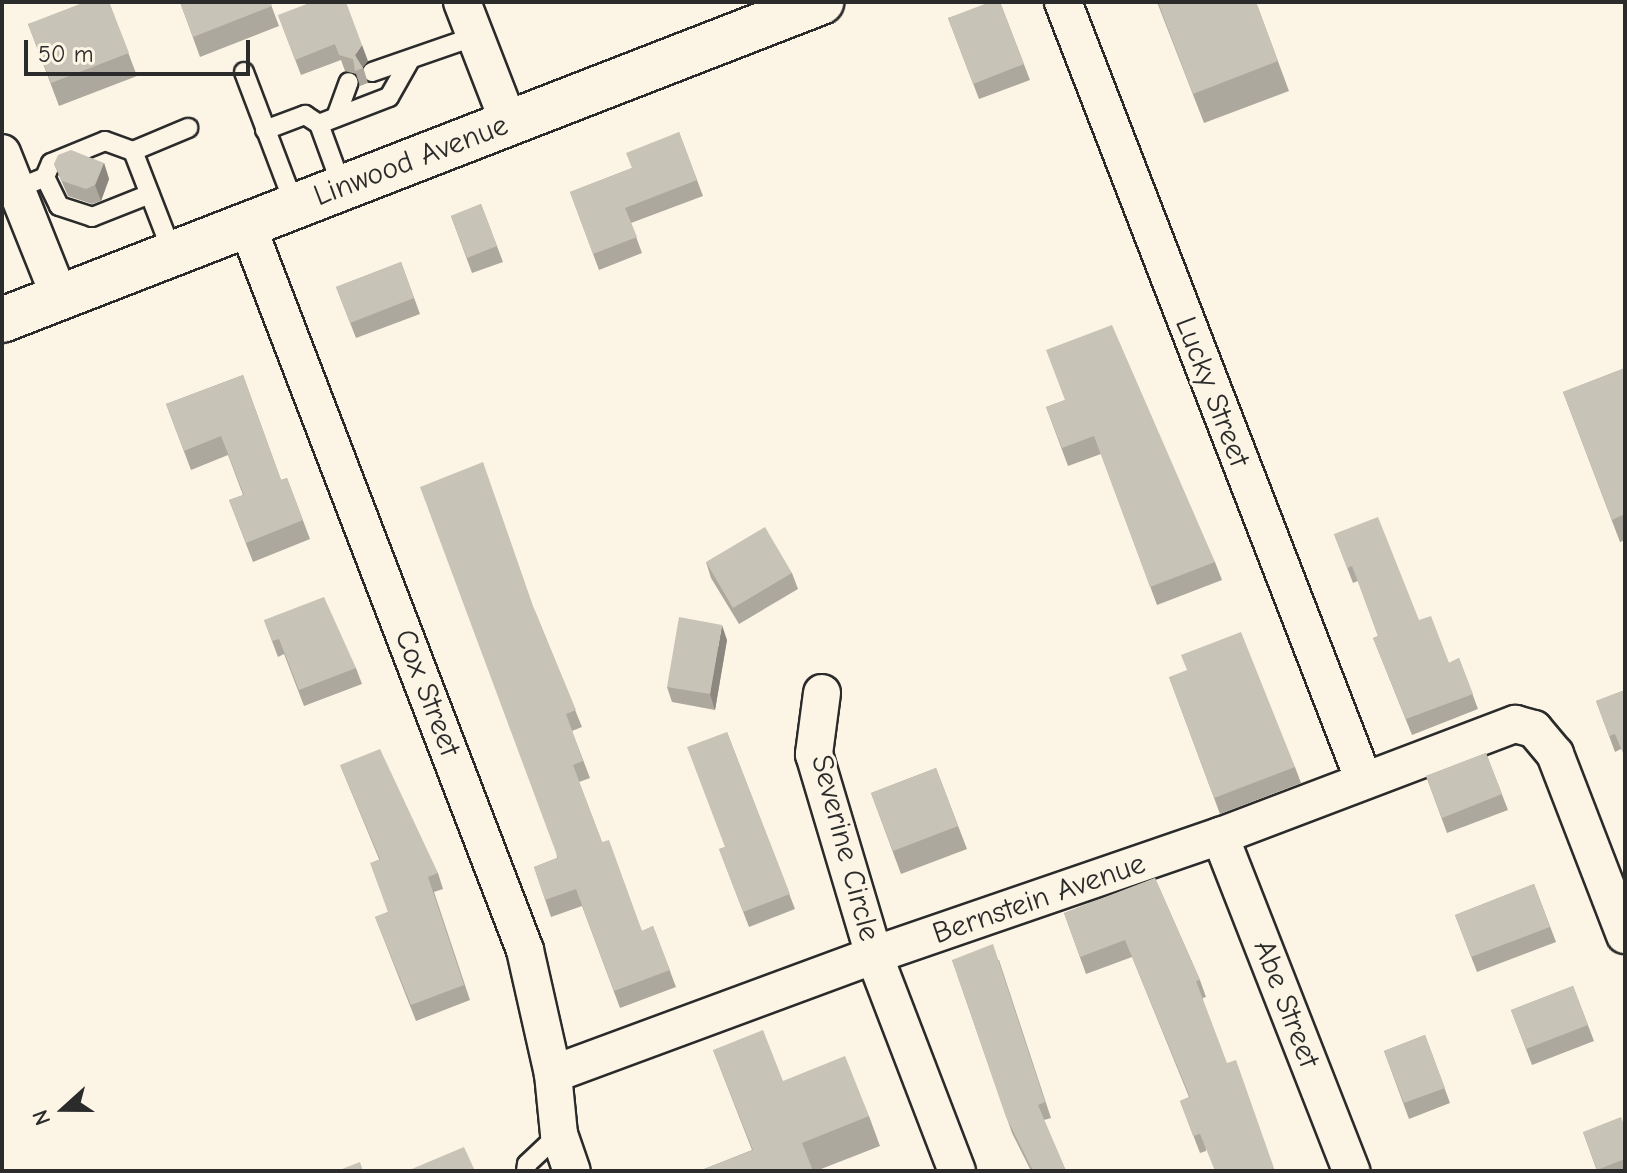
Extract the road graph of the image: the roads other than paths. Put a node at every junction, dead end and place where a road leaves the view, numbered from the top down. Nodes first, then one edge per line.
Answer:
1 (462, 2) edge
2 (821, 2) edge
3 (1063, 2) edge
4 (476, 36) junction
5 (410, 60) junction
6 (244, 72) dead end
7 (372, 72) dead end
8 (349, 82) dead end
9 (328, 121) junction
10 (509, 123) junction
11 (188, 128) dead end
12 (265, 130) junction
13 (133, 151) junction
14 (2, 153) edge
15 (31, 183) junction
16 (342, 187) junction
17 (150, 194) junction
18 (295, 206) junction
19 (247, 225) junction
20 (173, 254) junction
21 (60, 298) junction
22 (2, 320) edge
23 (822, 693) dead end
24 (1364, 781) junction
25 (1220, 836) junction
26 (1625, 935) edge
27 (874, 955) junction
28 (553, 1074) junction
29 (559, 1134) junction
30 (526, 1171) edge
31 (572, 1171) edge
32 (957, 1171) edge
33 (1351, 1171) edge

1 - 4 street
2 - 10 main road, Linwood Avenue
3 - 24 street, Lucky Street
4 - 5 lane
4 - 10 street
5 - 7 lane
5 - 9 lane
6 - 12 lane
8 - 9 lane
9 - 12 lane
9 - 16 lane
10 - 16 main road, Linwood Avenue
11 - 13 lane
12 - 18 lane
13 - 15 lane
13 - 17 lane
14 - 15 street
15 - 17 lane
15 - 21 street
16 - 18 main road, Linwood Avenue
17 - 20 lane
18 - 19 main road, Linwood Avenue
19 - 20 main road, Linwood Avenue
19 - 28 street, Cox Street
20 - 21 main road, Linwood Avenue
21 - 22 main road, Linwood Avenue
23 - 27 street, Severine Circle
24 - 25 street, Bernstein Avenue
24 - 26 street, Bernstein Avenue
25 - 27 street, Bernstein Avenue
25 - 33 street, Abe Street
27 - 28 street, Bernstein Avenue
27 - 32 street, Severine Circle
28 - 29 street, Cox Street
29 - 30 lane
29 - 31 street, Cox Street

